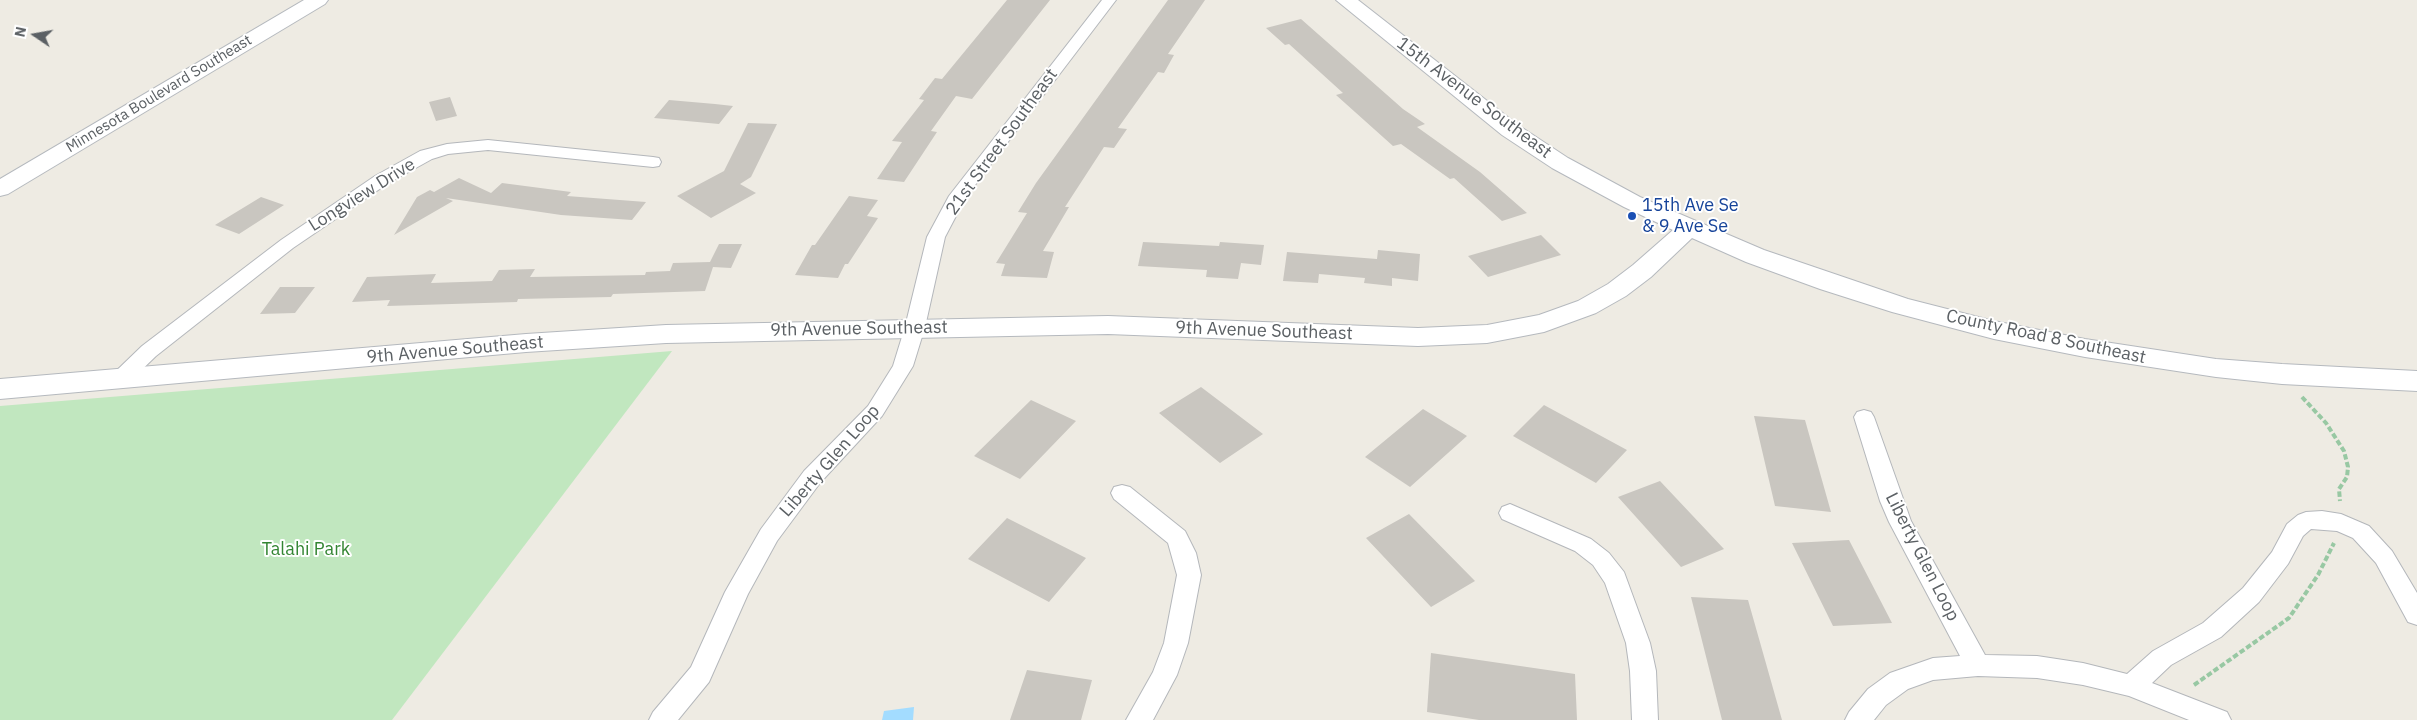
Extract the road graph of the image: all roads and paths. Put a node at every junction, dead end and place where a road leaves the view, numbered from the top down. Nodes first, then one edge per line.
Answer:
1 (318, 0) edge
2 (1109, 0) edge
3 (1346, 0) edge
4 (653, 162) dead end
5 (0, 189) edge
6 (1689, 228) junction
7 (914, 328) junction
8 (121, 378) junction
9 (2417, 381) edge
10 (0, 389) edge
11 (1864, 417) dead end
12 (1122, 493) dead end
13 (1510, 513) dead end
14 (2417, 615) edge
15 (1978, 665) junction
16 (2131, 686) junction
17 (662, 720) edge
18 (1139, 720) edge
19 (1646, 720) edge
20 (1858, 720) edge
21 (2218, 720) edge

1 - 5 street, Minnesota Boulevard Southeast
2 - 7 street, 21st Street Southeast
3 - 6 street, 15th Avenue Southeast
4 - 8 street, Longview Drive
6 - 7 street, 9th Avenue Southeast
6 - 9 street, County Road 8 Southeast
7 - 8 street, 9th Avenue Southeast
7 - 17 street, Liberty Glen Loop
8 - 10 street, 9th Avenue Southeast
11 - 15 street, Liberty Glen Loop
12 - 18 street
13 - 19 street
14 - 16 street
15 - 16 street
15 - 20 street
16 - 21 street

